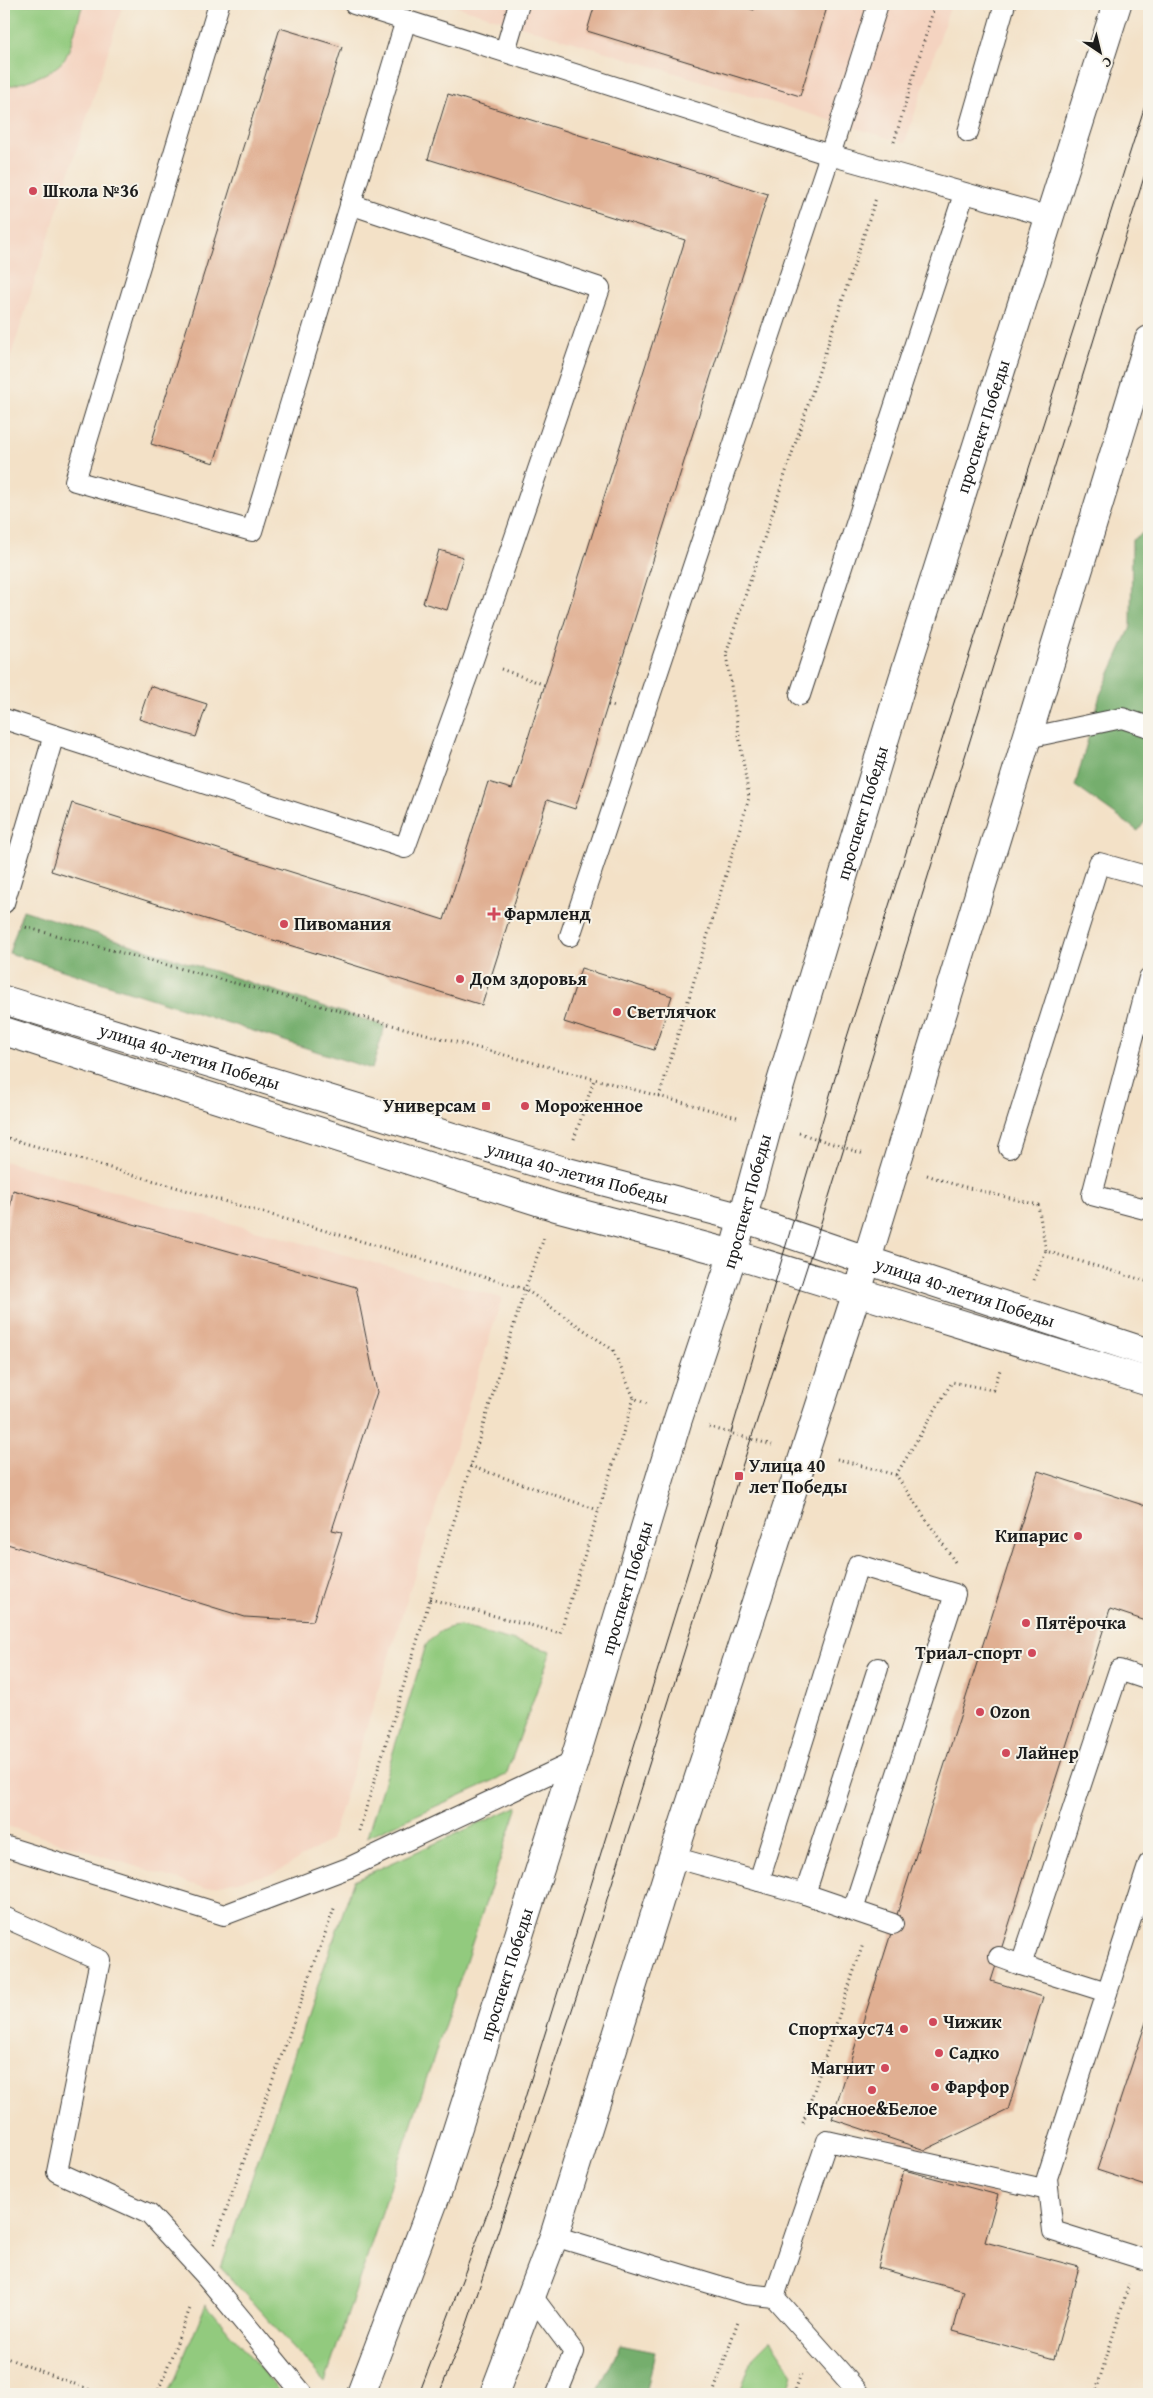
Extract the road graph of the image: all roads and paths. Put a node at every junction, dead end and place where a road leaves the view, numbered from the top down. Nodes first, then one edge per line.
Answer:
1 (219, 4) edge
2 (354, 4) edge
3 (519, 4) edge
4 (878, 4) edge
5 (935, 4) edge
6 (1005, 4) edge
7 (1117, 4) edge
8 (406, 20) junction
9 (505, 51) junction
10 (968, 132) dead end
11 (830, 155) junction
12 (885, 171) junction
13 (964, 194) junction
14 (350, 204) junction
15 (1050, 217) junction
16 (1149, 340) edge
17 (473, 660) junction
18 (545, 685) dead end
19 (800, 695) dead end
20 (4, 719) edge
21 (1149, 727) edge
22 (54, 735) junction
23 (1026, 738) junction
24 (1149, 877) edge
25 (4, 903) edge
26 (13, 924) dead end
27 (570, 936) dead end
28 (1149, 978) edge
29 (4, 1000) edge
30 (4, 1031) edge
31 (594, 1080) junction
32 (659, 1097) junction
33 (768, 1125) junction
34 (4, 1137) edge
35 (1009, 1148) dead end
36 (895, 1163) junction
37 (564, 1171) junction
38 (556, 1207) junction
39 (1149, 1210) edge
40 (743, 1218) junction
41 (1046, 1251) junction
42 (733, 1254) junction
43 (866, 1260) junction
44 (1149, 1282) edge
45 (525, 1289) junction
46 (857, 1292) junction
47 (1021, 1311) junction
48 (1011, 1339) junction
49 (1149, 1353) edge
50 (1149, 1382) edge
51 (634, 1398) junction
52 (678, 1419) junction
53 (805, 1450) junction
54 (470, 1466) junction
55 (598, 1510) junction
56 (430, 1599) junction
57 (878, 1668) dead end
58 (1149, 1680) edge
59 (574, 1762) junction
60 (4, 1846) edge
61 (673, 1857) junction
62 (1149, 1863) edge
63 (348, 1868) junction
64 (759, 1882) junction
65 (805, 1894) junction
66 (853, 1910) junction
67 (4, 1917) edge
68 (893, 1924) dead end
69 (999, 1957) dead end
70 (1021, 1965) junction
71 (1108, 1992) junction
72 (1048, 2190) junction
73 (554, 2236) junction
74 (1143, 2259) edge
75 (204, 2274) junction
76 (532, 2296) junction
77 (774, 2298) junction
78 (729, 2350) dead end
79 (4, 2357) edge
80 (101, 2394) edge
81 (157, 2394) edge
82 (303, 2394) edge
83 (361, 2394) edge
84 (494, 2394) edge
85 (557, 2394) edge
86 (713, 2394) edge
87 (860, 2394) edge
88 (1095, 2394) edge

1 - 14 lane
2 - 8 lane
3 - 9 lane
4 - 11 lane
5 - 12 path
6 - 10 lane
7 - 15 main road, проспект Победы
8 - 9 lane
8 - 14 lane
9 - 11 lane
11 - 12 lane
11 - 27 lane
12 - 13 lane
12 - 32 path
13 - 15 lane
13 - 19 lane
14 - 17 lane
15 - 33 main road, проспект Победы
16 - 23 main road
17 - 18 path
17 - 22 lane
20 - 22 lane
21 - 23 lane
22 - 25 lane
23 - 36 main road
24 - 35 lane
26 - 31 path
28 - 39 lane
29 - 37 main road, улица 40-летия Победы
30 - 38 main road, улица 40-летия Победы
31 - 32 path
31 - 37 path
32 - 33 path
33 - 36 path
33 - 40 main road, проспект Победы
34 - 45 path
36 - 41 path
36 - 43 main road
37 - 40 main road, улица 40-летия Победы
38 - 42 main road, улица 40-летия Победы
38 - 45 path
40 - 42 main road, проспект Победы
40 - 43 main road, улица 40-летия Победы
41 - 44 path
41 - 47 path
42 - 46 main road, улица 40-летия Победы
42 - 52 main road, проспект Победы
43 - 46 main road
43 - 47 main road, улица 40-летия Победы
45 - 51 path
45 - 54 path
46 - 48 main road, улица 40-летия Победы
46 - 53 main road
47 - 49 main road, улица 40-летия Победы
48 - 50 main road, улица 40-летия Победы
48 - 53 path
51 - 52 path
51 - 55 path
52 - 53 path
52 - 59 main road, проспект Победы
53 - 61 main road
54 - 55 path
54 - 56 path
55 - 56 path
56 - 63 path
57 - 65 lane
58 - 70 lane
59 - 63 lane
59 - 83 main road, проспект Победы
60 - 63 lane
61 - 64 lane
61 - 73 main road
62 - 71 lane
63 - 75 path
64 - 65 lane
64 - 66 lane
65 - 66 lane
66 - 68 lane
67 - 75 lane
69 - 70 lane
70 - 71 lane
71 - 72 lane
72 - 74 lane
72 - 77 lane
73 - 76 main road
73 - 77 lane
74 - 88 path
75 - 81 path
75 - 82 lane
76 - 84 main road
76 - 85 lane
77 - 87 lane
78 - 86 path
79 - 80 path

